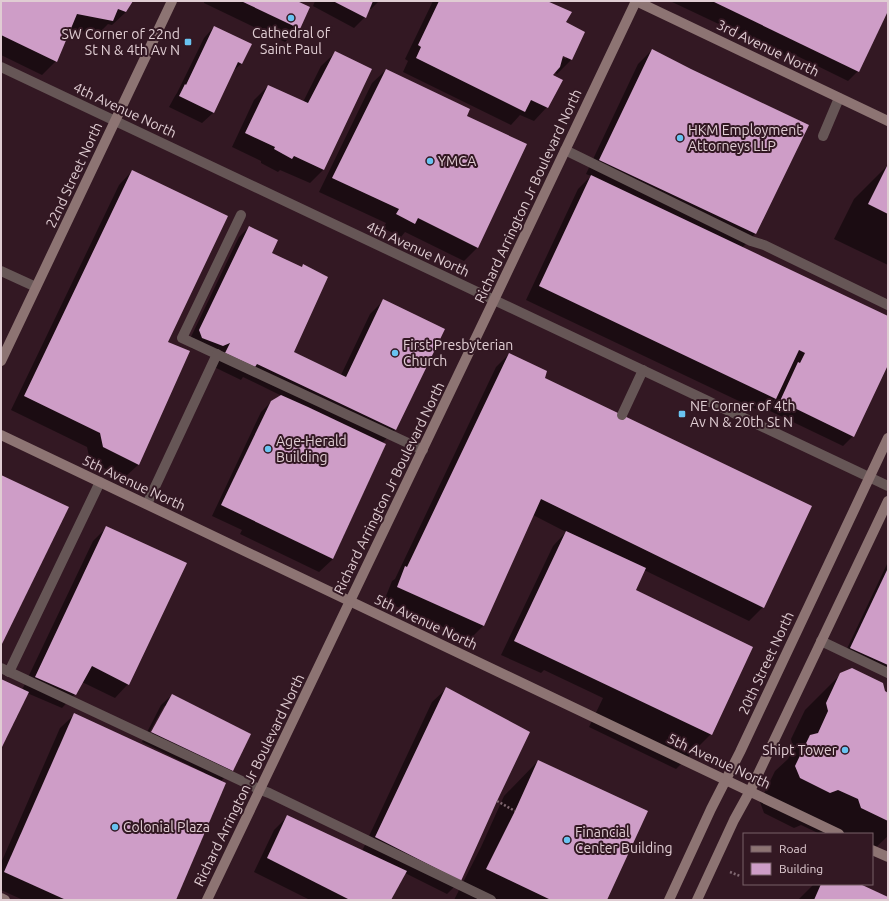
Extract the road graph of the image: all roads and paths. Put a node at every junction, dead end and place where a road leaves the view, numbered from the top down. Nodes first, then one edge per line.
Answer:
1 (172, 1) edge
2 (636, 1) edge
3 (1, 67) edge
4 (839, 98) junction
5 (115, 121) junction
6 (888, 121) edge
7 (823, 136) dead end
8 (565, 150) junction
9 (241, 215) dead end
10 (1, 271) edge
11 (36, 287) junction
12 (494, 300) junction
13 (888, 304) edge
14 (217, 354) junction
15 (1, 361) edge
16 (643, 370) junction
17 (622, 415) dead end
18 (1, 435) edge
19 (888, 438) edge
20 (423, 450) junction
21 (870, 478) junction
22 (100, 482) junction
23 (888, 486) edge
24 (888, 501) edge
25 (147, 504) junction
26 (350, 601) junction
27 (821, 641) junction
28 (5, 670) edge
29 (888, 672) edge
30 (726, 780) junction
31 (260, 790) junction
32 (750, 791) junction
33 (497, 801) dead end
34 (515, 811) dead end
35 (837, 833) edge
36 (873, 850) edge
37 (888, 857) edge
38 (730, 872) dead end
39 (740, 876) dead end
40 (1, 898) edge
41 (5, 900) edge
42 (207, 900) edge
43 (491, 900) edge
44 (669, 900) edge
45 (697, 900) edge

1 - 5 main road, 22nd Street North
2 - 4 main road, 3rd Avenue North
2 - 8 main road, Richard Arrington Jr Boulevard North
3 - 5 street, 4th Avenue North
4 - 6 main road, 3rd Avenue North
4 - 7 street
5 - 11 main road, 22nd Street North
5 - 12 street, 4th Avenue North
8 - 12 main road, Richard Arrington Jr Boulevard North
8 - 13 street
9 - 14 street
10 - 11 street
11 - 15 main road, 22nd Street North
12 - 16 street, 4th Avenue North
12 - 20 main road, Richard Arrington Jr Boulevard North
14 - 20 street
14 - 25 street
16 - 17 street
16 - 21 street, 4th Avenue North
18 - 22 main road, 5th Avenue North
19 - 21 main road, 20th Street North
20 - 26 main road, Richard Arrington Jr Boulevard North
21 - 23 street, 4th Avenue North
21 - 30 main road, 20th Street North
22 - 25 main road, 5th Avenue North
22 - 28 street
24 - 27 main road
25 - 26 main road, 5th Avenue North
26 - 30 main road, 5th Avenue North
26 - 31 main road, Richard Arrington Jr Boulevard North
27 - 29 street
27 - 32 main road
28 - 31 street
30 - 32 main road, 5th Avenue North
30 - 44 main road, 20th Street North
31 - 42 main road, Richard Arrington Jr Boulevard North
31 - 43 street
32 - 35 main road, 5th Avenue North
32 - 45 main road
33 - 34 path
36 - 37 main road
38 - 39 path
40 - 41 main road

